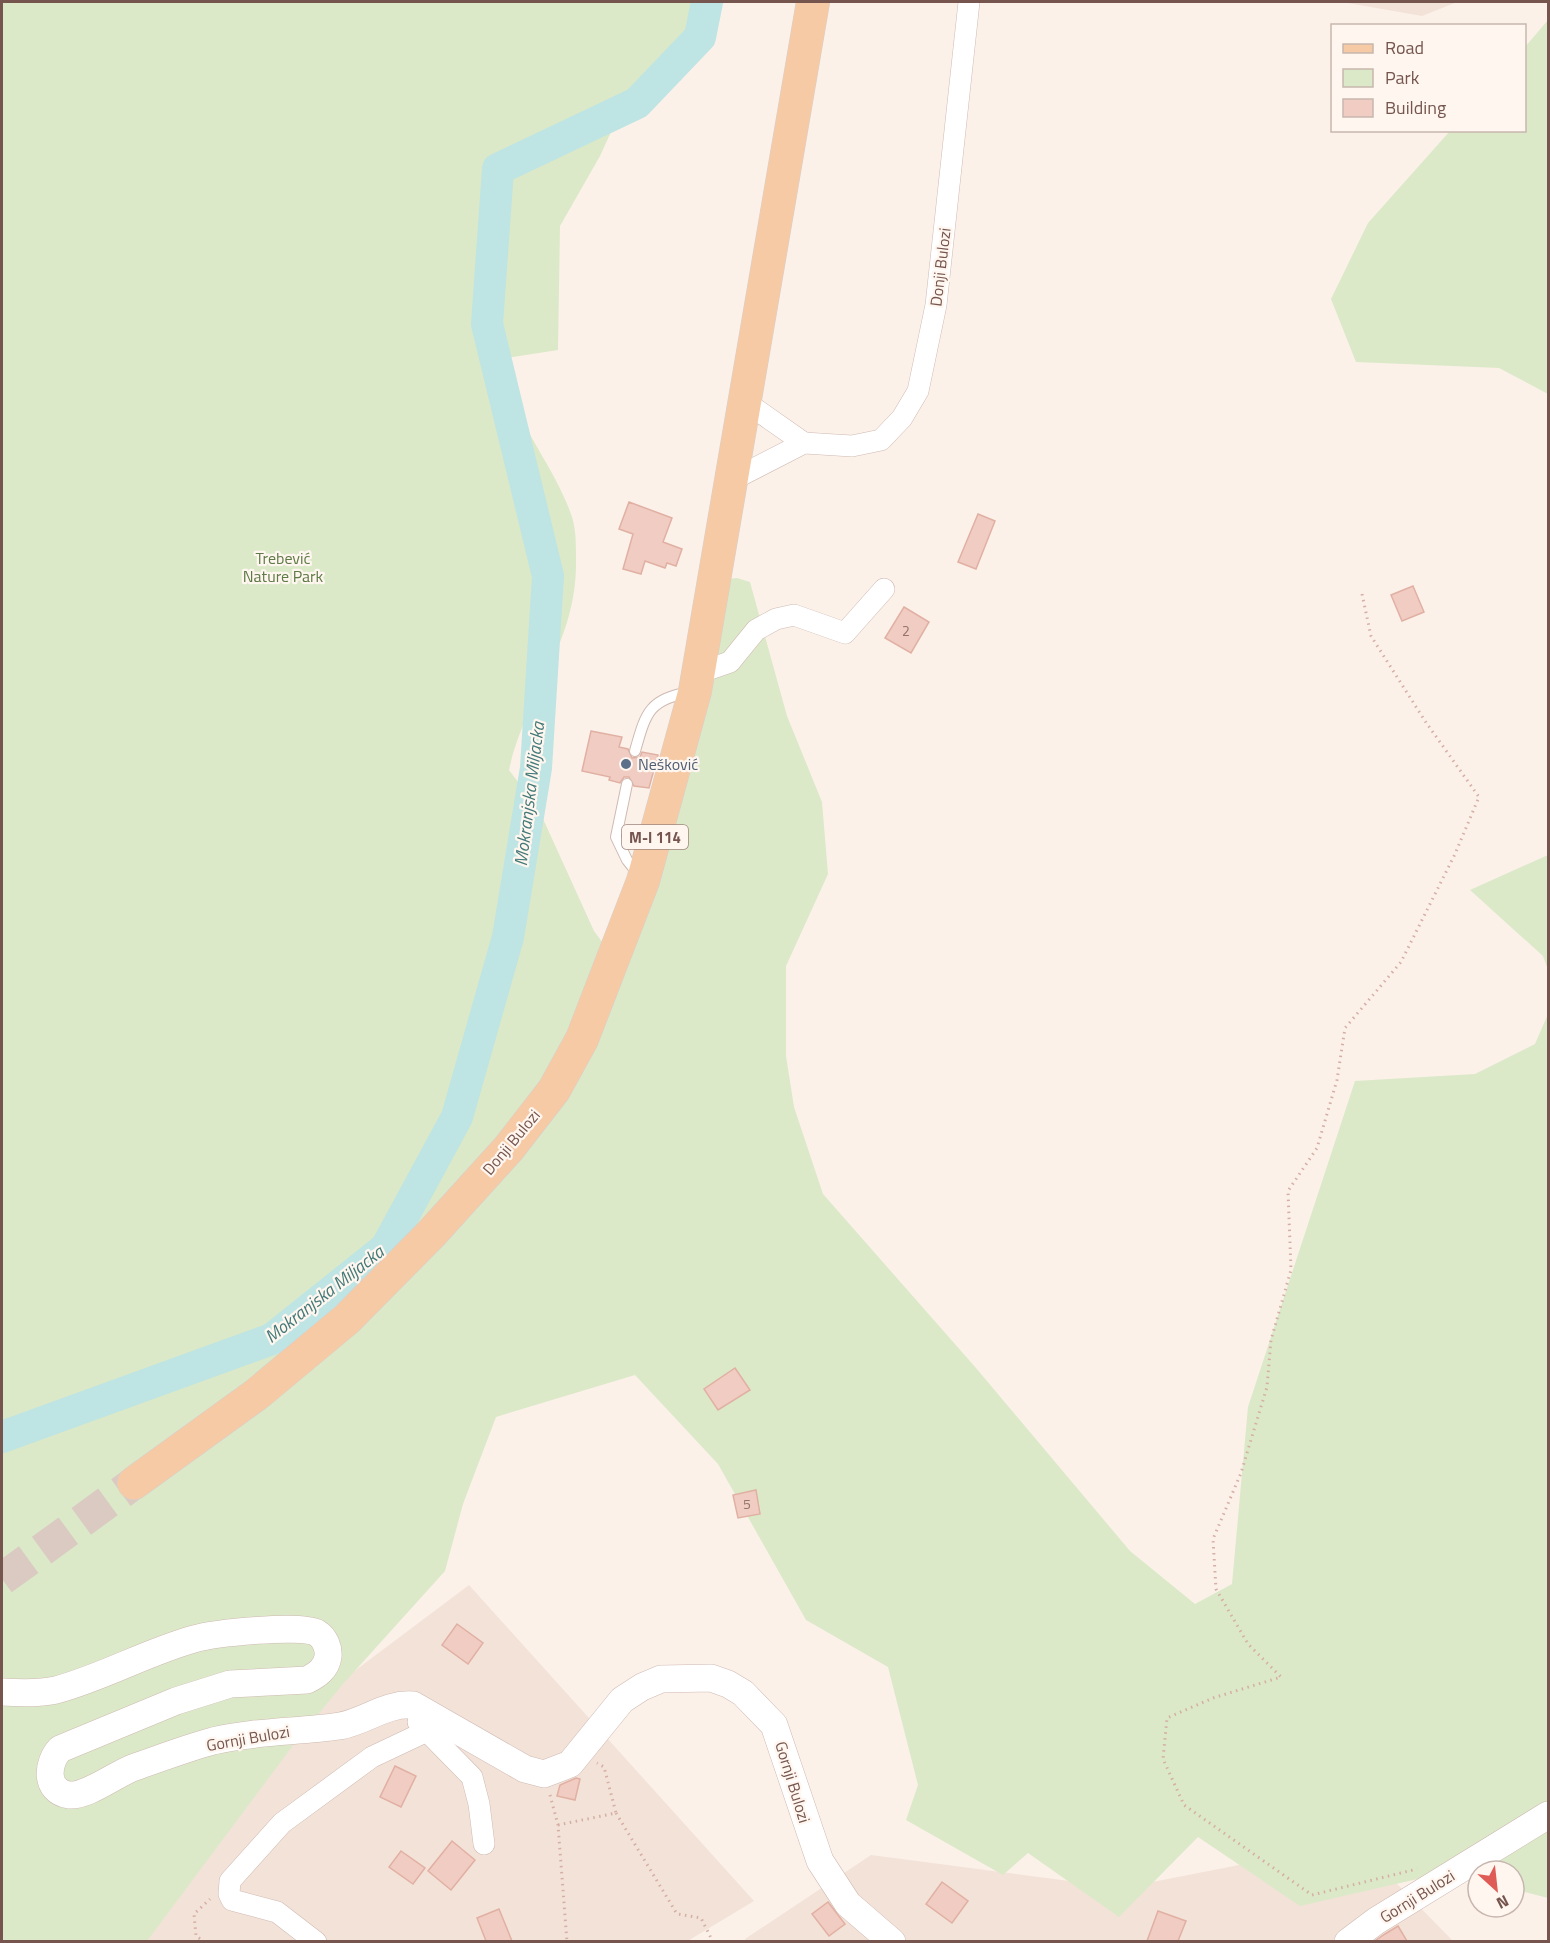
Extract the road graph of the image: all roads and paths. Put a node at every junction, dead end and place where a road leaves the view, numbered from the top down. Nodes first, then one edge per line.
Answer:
1 (813, 2) edge
2 (969, 2) edge
3 (744, 401) junction
4 (804, 443) junction
5 (730, 481) junction
6 (884, 589) dead end
7 (1362, 594) dead end
8 (696, 682) junction
9 (635, 751) dead end
10 (627, 784) dead end
11 (643, 881) junction
12 (134, 1483) tunnel mouth
13 (2, 1692) edge
14 (397, 1704) junction
15 (427, 1731) junction
16 (580, 1752) junction
17 (544, 1774) junction
18 (616, 1813) junction
19 (1548, 1815) edge
20 (558, 1825) junction
21 (484, 1844) dead end
22 (1419, 1868) dead end
23 (230, 1881) junction
24 (205, 1941) edge
25 (316, 1941) edge
26 (567, 1941) edge
27 (713, 1941) edge
28 (892, 1941) edge
29 (1348, 1941) edge

1 - 3 main road, Donji Bulozi / M-I 114
2 - 4 street, Donji Bulozi
3 - 4 street
3 - 5 main road, Donji Bulozi / M-I 114
4 - 5 street
5 - 8 main road, Donji Bulozi / M-I 114
6 - 8 street
7 - 22 path
8 - 9 lane
8 - 11 main road, Donji Bulozi / M-I 114
10 - 11 lane
11 - 12 main road, Donji Bulozi / M-I 114
13 - 14 street, Gornji Bulozi
14 - 15 street
14 - 17 street
15 - 21 street
15 - 23 street
16 - 17 street, Gornji Bulozi
16 - 18 path
16 - 28 street, Gornji Bulozi
17 - 20 path
18 - 20 path
18 - 27 path
19 - 29 street, Gornji Bulozi
20 - 26 path
23 - 24 path
23 - 25 street

